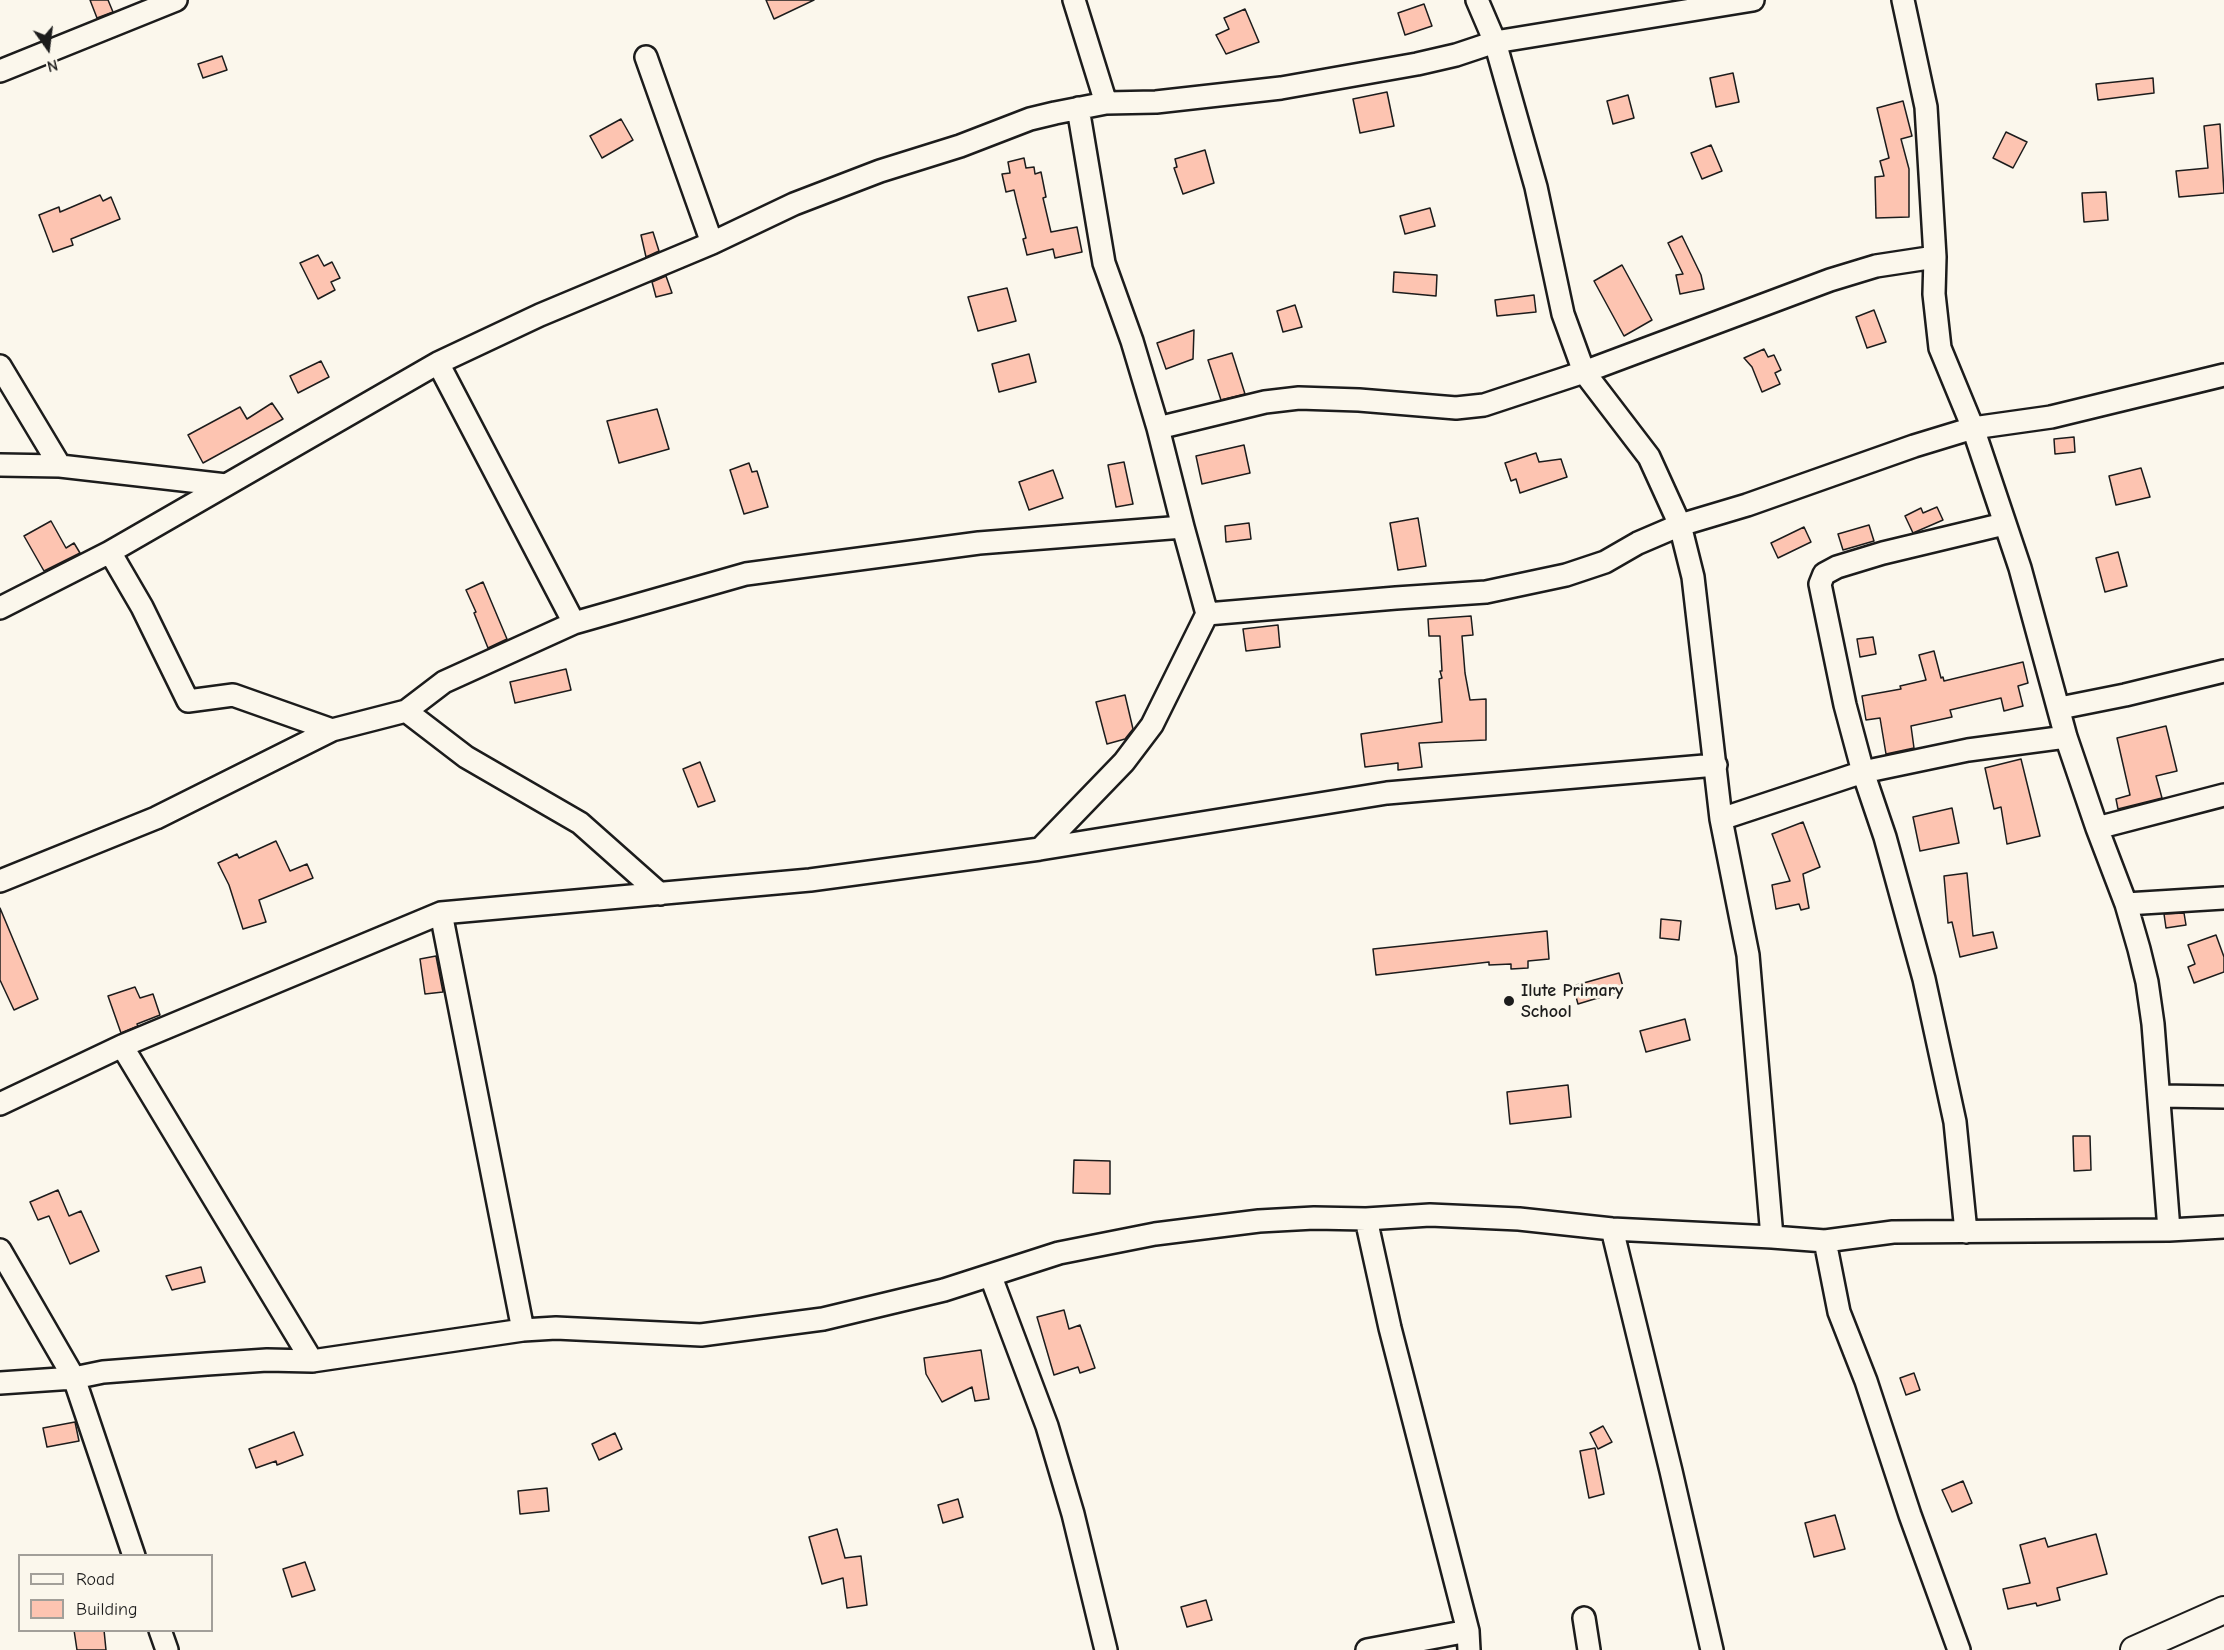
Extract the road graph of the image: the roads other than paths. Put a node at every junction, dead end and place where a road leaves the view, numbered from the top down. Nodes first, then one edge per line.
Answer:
1 (176, 0) edge
2 (1074, 0) edge
3 (1477, 0) edge
4 (1753, 0) edge
5 (1903, 0) edge
6 (1495, 42) junction
7 (646, 57) dead end
8 (0, 71) edge
9 (1106, 103) junction
10 (1078, 108) junction
11 (712, 243) junction
12 (1935, 257) junction
13 (438, 363) junction
14 (0, 366) edge
15 (1584, 372) junction
16 (2224, 375) edge
17 (1158, 428) junction
18 (1972, 428) junction
19 (0, 465) edge
20 (60, 465) junction
21 (226, 485) junction
22 (2004, 524) junction
23 (1680, 525) junction
24 (1183, 527) junction
25 (110, 552) junction
26 (0, 608) edge
27 (1207, 614) junction
28 (574, 623) junction
29 (2224, 671) edge
30 (2060, 708) junction
31 (406, 711) junction
32 (332, 730) junction
33 (2066, 737) junction
34 (1716, 765) junction
35 (1863, 772) junction
36 (2224, 795) edge
37 (1721, 819) junction
38 (2097, 828) junction
39 (1040, 849) junction
40 (0, 881) edge
41 (660, 894) junction
42 (2224, 898) edge
43 (2126, 904) junction
44 (441, 913) junction
45 (122, 1046) junction
46 (2160, 1096) junction
47 (2224, 1097) edge
48 (0, 1104) edge
49 (1366, 1219) junction
50 (2224, 1227) edge
51 (1612, 1229) junction
52 (2169, 1230) junction
53 (1966, 1232) junction
54 (1772, 1237) junction
55 (1825, 1241) junction
56 (0, 1250) edge
57 (991, 1277) junction
58 (523, 1330) junction
59 (312, 1361) junction
60 (74, 1378) junction
61 (0, 1383) edge
62 (133, 1554) edge
63 (2224, 1610) edge
64 (1584, 1618) dead end
65 (161, 1632) edge
66 (1469, 1641) edge
67 (166, 1650) edge
68 (1106, 1650) edge
69 (1367, 1650) edge
70 (1589, 1650) edge
71 (1712, 1650) edge
72 (1959, 1650) edge
73 (2134, 1650) edge

1 - 8 street
2 - 9 street
3 - 6 street
4 - 6 street
5 - 12 street
6 - 9 street
6 - 15 street
7 - 11 street
9 - 10 street
10 - 11 street
10 - 17 street
11 - 13 street
12 - 15 street
12 - 18 street
13 - 21 street
13 - 28 street
14 - 20 street
15 - 17 street
15 - 23 street
16 - 18 street
17 - 24 street
18 - 22 street
18 - 23 street
19 - 20 street
20 - 21 street
21 - 25 street
22 - 30 street
22 - 35 street
23 - 27 street
23 - 34 street
24 - 27 street
24 - 28 street
25 - 26 street
25 - 32 street
27 - 39 street
28 - 31 street
29 - 30 street
30 - 33 street
31 - 32 street
31 - 41 street
32 - 40 street
33 - 35 street
33 - 38 street
34 - 37 street
34 - 39 street
35 - 37 street
35 - 53 street
36 - 38 street
37 - 54 street
38 - 43 street
39 - 41 street
41 - 44 street
42 - 43 street
43 - 46 street
44 - 45 street
44 - 58 street
45 - 48 street
45 - 59 street
46 - 47 street
46 - 52 street
49 - 51 street
49 - 57 street
49 - 66 street
50 - 52 street
51 - 54 street
51 - 71 street
52 - 53 street
53 - 55 street
54 - 55 street
55 - 72 street
56 - 60 street
57 - 58 street
57 - 68 street
58 - 59 street
59 - 60 street
60 - 61 street
60 - 62 street
63 - 73 street
64 - 70 street
65 - 67 street
66 - 69 street

